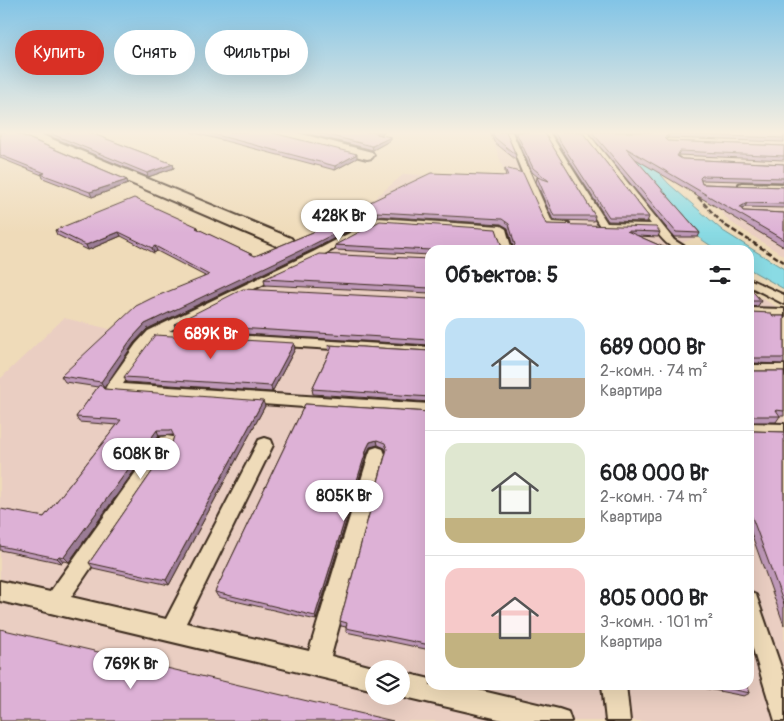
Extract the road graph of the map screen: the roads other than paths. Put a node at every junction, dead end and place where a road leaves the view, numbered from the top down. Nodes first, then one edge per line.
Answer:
1 (104, 166) edge
2 (523, 166) edge
3 (565, 166) edge
4 (611, 166) edge
5 (730, 185) edge
6 (784, 187) edge
7 (576, 225) edge
8 (659, 227) junction
9 (284, 242) edge
10 (506, 245) edge
11 (676, 245) edge
12 (317, 254) junction
13 (336, 255) edge
14 (754, 285) edge
15 (242, 289) junction
16 (272, 290) edge
17 (784, 300) edge
18 (754, 312) edge
19 (784, 313) edge
20 (153, 334) junction
21 (425, 351) edge
22 (754, 370) edge
23 (784, 370) edge
24 (425, 410) edge
25 (754, 428) edge
26 (784, 430) edge
27 (166, 442) dead end
28 (265, 446) dead end
29 (377, 454) dead end
30 (0, 592) edge
31 (54, 604) junction
32 (754, 618) edge
33 (171, 631) junction
34 (317, 665) junction
35 (365, 676) edge
36 (410, 685) edge
37 (425, 687) edge
38 (447, 690) edge
39 (615, 690) edge
40 (462, 692) edge
41 (784, 713) edge
42 (559, 721) edge
43 (618, 721) edge

1 - 9 street
2 - 7 lane
3 - 8 lane
4 - 8 lane
5 - 6 lane
8 - 11 lane
10 - 12 lane
12 - 13 lane
12 - 15 lane
14 - 17 lane
15 - 16 lane
15 - 20 lane
18 - 19 lane
20 - 21 lane
20 - 24 lane
22 - 23 lane
25 - 26 lane
27 - 31 lane
28 - 33 lane
29 - 34 lane
30 - 31 lane
31 - 33 lane
32 - 41 lane
33 - 34 lane
34 - 35 lane
36 - 37 lane
38 - 40 lane
39 - 43 lane
40 - 42 lane

